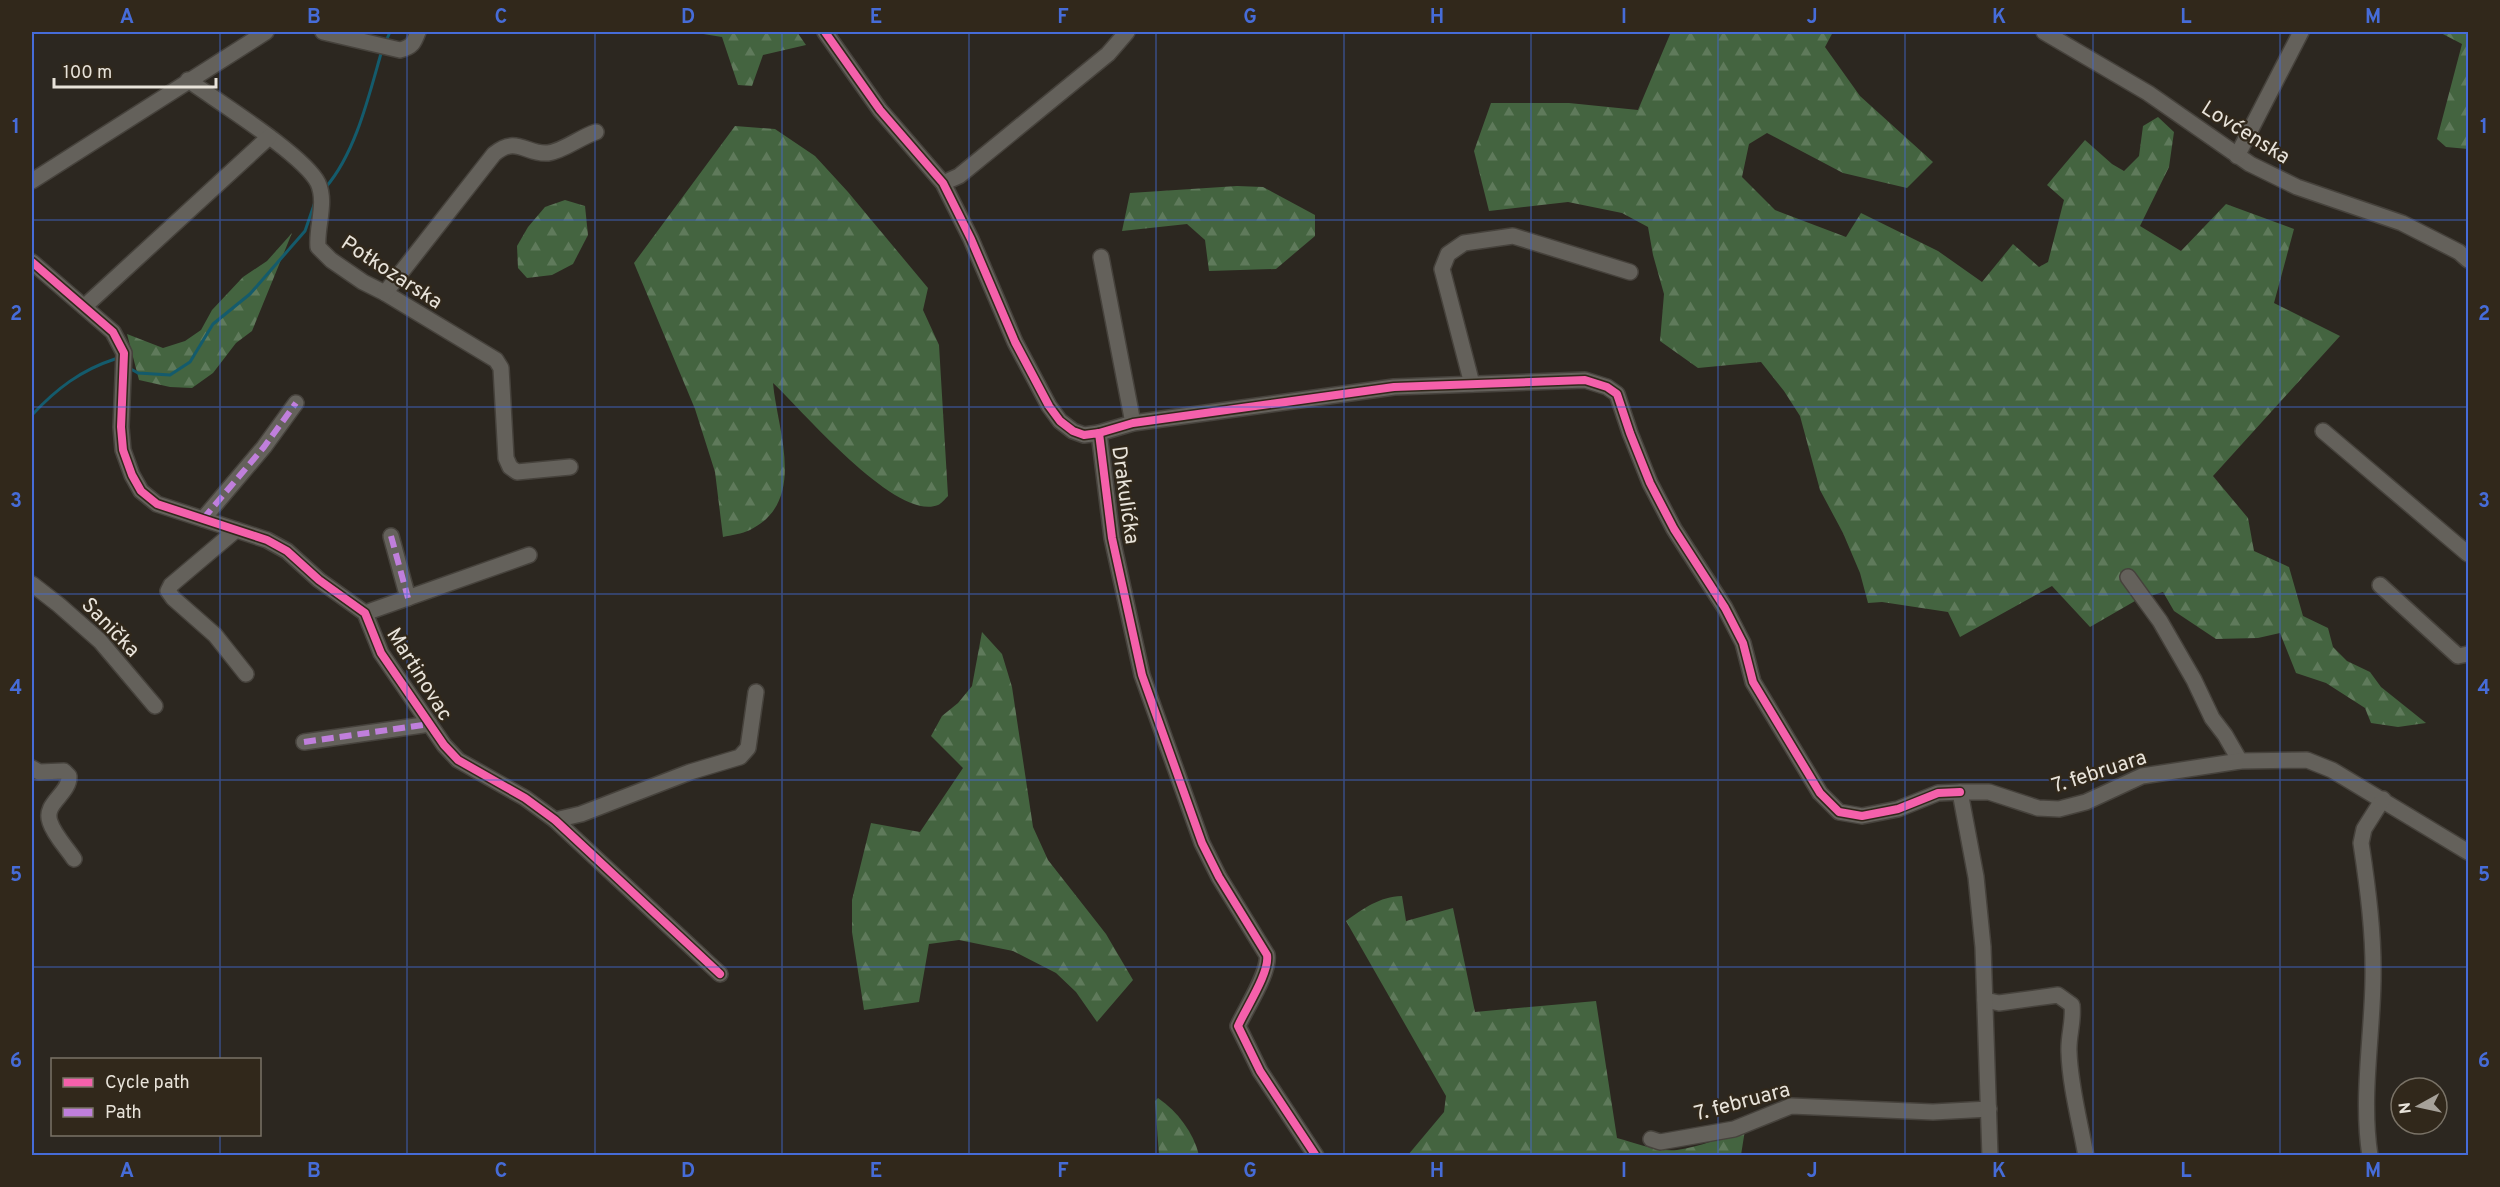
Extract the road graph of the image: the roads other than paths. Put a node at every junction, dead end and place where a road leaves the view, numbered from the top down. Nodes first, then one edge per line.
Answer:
1 (266, 32) edge
2 (323, 32) edge
3 (418, 32) edge
4 (825, 32) edge
5 (1127, 32) edge
6 (2044, 32) edge
7 (2301, 32) edge
8 (188, 80) junction
9 (596, 132) dead end
10 (269, 137) junction
11 (2237, 156) junction
12 (32, 181) edge
13 (943, 183) junction
14 (1101, 257) dead end
15 (2469, 260) edge
16 (32, 262) edge
17 (1630, 272) dead end
18 (385, 293) junction
19 (84, 307) junction
20 (1472, 384) junction
21 (296, 403) dead end
22 (1133, 423) junction
23 (2323, 431) dead end
24 (1099, 433) junction
25 (570, 467) dead end
26 (203, 519) junction
27 (236, 530) junction
28 (391, 536) dead end
29 (2469, 554) edge
30 (529, 555) dead end
31 (2128, 578) dead end
32 (32, 584) edge
33 (2380, 585) dead end
34 (408, 598) junction
35 (365, 613) junction
36 (2469, 654) edge
37 (246, 674) dead end
38 (756, 692) dead end
39 (155, 706) dead end
40 (430, 724) junction
41 (304, 742) dead end
42 (2240, 761) junction
43 (32, 768) edge
44 (1960, 792) junction
45 (2383, 799) junction
46 (555, 820) junction
47 (2469, 852) edge
48 (74, 858) dead end
49 (720, 974) dead end
50 (1985, 1000) junction
51 (1989, 1109) junction
52 (1651, 1139) dead end
53 (1316, 1155) edge
54 (1990, 1155) edge
55 (2086, 1155) edge
56 (2370, 1155) edge

1 - 8 street
2 - 3 street
4 - 13 street, Drakulićka
5 - 13 street
6 - 11 street, Lovćenska
7 - 11 street
8 - 10 street, Potkozarska
8 - 12 street
9 - 18 street
10 - 18 street, Potkozarska
10 - 19 street
11 - 15 street, Lovćenska
13 - 24 street, Drakulićka
14 - 22 street
16 - 19 street, Martinovac
17 - 20 street
18 - 25 street, Potkozarska
19 - 26 street, Martinovac
20 - 22 street, 7. februara
20 - 44 street, 7. februara
21 - 26 street
22 - 24 street, 7. februara
23 - 29 street
24 - 53 street, Drakulićka
26 - 27 street, Martinovac
27 - 35 street, Martinovac
27 - 37 street
28 - 34 street
30 - 34 street
31 - 42 street
32 - 39 street, Sanička
33 - 36 street
34 - 35 street
35 - 40 street, Martinovac
38 - 46 street
40 - 41 street
40 - 46 street, Martinovac
42 - 44 street, 7. februara
42 - 45 street, 7. februara
43 - 48 street
44 - 50 street
45 - 47 street, 7. februara
45 - 56 street
46 - 49 street, Martinovac
50 - 51 street
50 - 55 street
51 - 52 street, 7. februara
51 - 54 street

